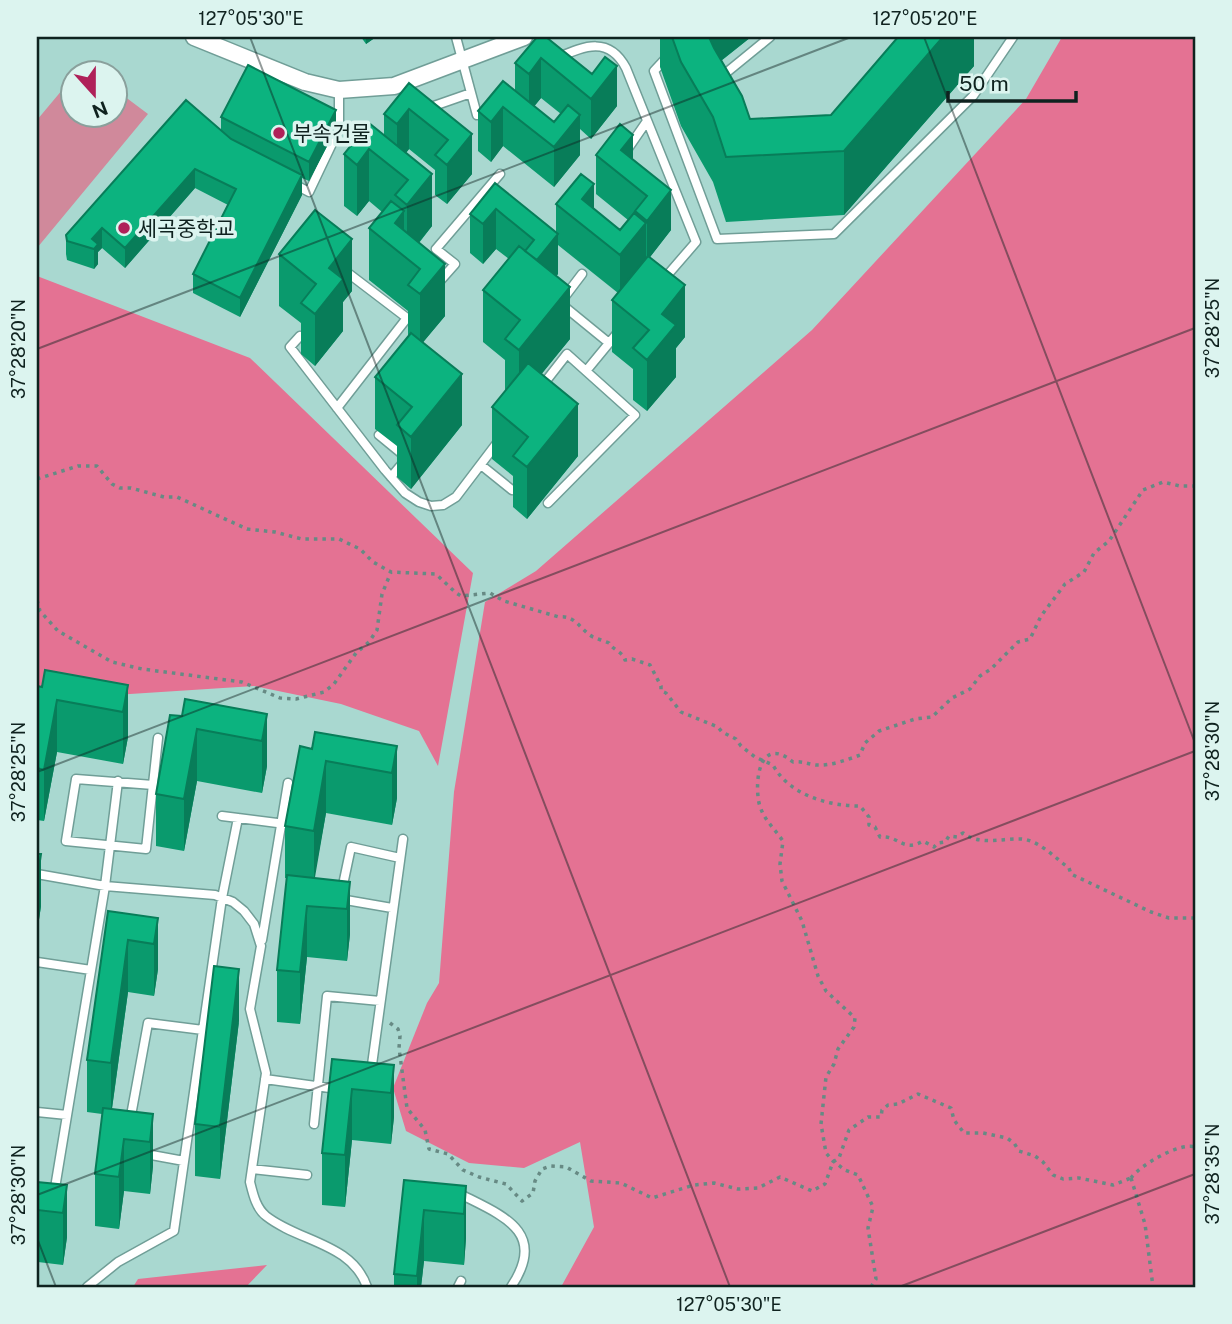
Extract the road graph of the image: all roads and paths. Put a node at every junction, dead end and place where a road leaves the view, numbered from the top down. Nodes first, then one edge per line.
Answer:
1 (194, 37) edge
2 (456, 37) edge
3 (524, 37) edge
4 (770, 37) edge
5 (1013, 37) edge
6 (670, 54) dead end
7 (462, 61) junction
8 (551, 61) edge
9 (715, 82) edge
10 (339, 90) junction
11 (471, 93) junction
12 (422, 109) edge
13 (499, 110) edge
14 (648, 121) junction
15 (624, 154) edge
16 (500, 174) dead end
17 (288, 181) edge
18 (708, 181) dead end
19 (697, 186) junction
20 (337, 264) edge
21 (582, 274) dead end
22 (661, 282) edge
23 (431, 291) edge
24 (415, 309) edge
25 (407, 318) junction
26 (626, 323) edge
27 (300, 336) dead end
28 (609, 343) junction
29 (586, 371) junction
30 (535, 394) edge
31 (337, 408) junction
32 (379, 435) dead end
33 (504, 435) edge
34 (481, 465) junction
35 (391, 477) junction
36 (37, 479) edge
37 (1195, 486) edge
38 (512, 490) dead end
39 (548, 503) dead end
40 (391, 572) junction
41 (37, 600) edge
42 (158, 738) dead end
43 (763, 760) junction
44 (118, 781) junction
45 (288, 783) dead end
46 (153, 785) junction
47 (222, 816) dead end
48 (238, 818) junction
49 (283, 824) junction
50 (403, 839) dead end
51 (110, 845) junction
52 (400, 858) junction
53 (37, 874) edge
54 (105, 886) junction
55 (222, 898) junction
56 (393, 908) junction
57 (1195, 918) edge
58 (261, 946) junction
59 (37, 962) edge
60 (91, 970) junction
61 (380, 1001) junction
62 (379, 1013) junction
63 (203, 1030) junction
64 (265, 1079) junction
65 (370, 1080) edge
66 (318, 1087) junction
67 (343, 1090) edge
68 (37, 1112) edge
69 (67, 1115) junction
70 (129, 1125) edge
71 (314, 1125) dead end
72 (1195, 1147) edge
73 (136, 1152) edge
74 (184, 1161) junction
75 (833, 1162) junction
76 (252, 1169) junction
77 (307, 1175) dead end
78 (1130, 1178) junction
79 (454, 1191) edge
80 (52, 1201) edge
81 (87, 1287) edge
82 (367, 1287) edge
83 (511, 1287) edge
84 (871, 1287) edge
85 (1153, 1287) edge

1 - 10 street
2 - 7 lane
3 - 7 street
4 - 9 lane
5 - 19 lane
6 - 19 lane
7 - 10 street
7 - 11 lane
8 - 14 lane
10 - 17 lane
11 - 12 lane
11 - 13 lane
14 - 15 lane
14 - 22 lane
16 - 23 lane
18 - 19 lane
20 - 25 lane
21 - 28 lane
24 - 25 lane
25 - 31 lane
26 - 28 lane
27 - 31 lane
28 - 29 lane
29 - 30 lane
29 - 39 lane
31 - 35 lane
32 - 35 lane
33 - 34 lane
34 - 35 lane
34 - 38 lane
36 - 40 path
37 - 43 path
40 - 41 path
40 - 43 path
42 - 46 lane
43 - 57 path
43 - 75 path
44 - 46 lane
44 - 51 lane
44 - 51 lane
45 - 49 lane
46 - 51 lane
47 - 48 lane
48 - 49 lane
48 - 55 lane
49 - 58 lane
50 - 52 lane
51 - 54 lane
52 - 56 lane
52 - 56 lane
53 - 54 lane
54 - 55 lane
54 - 60 lane
55 - 58 lane
55 - 63 lane
56 - 61 lane
58 - 64 lane
59 - 60 lane
60 - 69 lane
61 - 62 lane
61 - 66 lane
62 - 65 lane
62 - 75 path
63 - 70 lane
63 - 74 lane
64 - 66 lane
64 - 76 lane
66 - 67 lane
66 - 71 lane
68 - 69 lane
69 - 80 lane
72 - 78 path
73 - 74 lane
74 - 81 lane
75 - 78 path
75 - 84 path
76 - 77 lane
76 - 82 lane
78 - 85 path
79 - 83 lane

